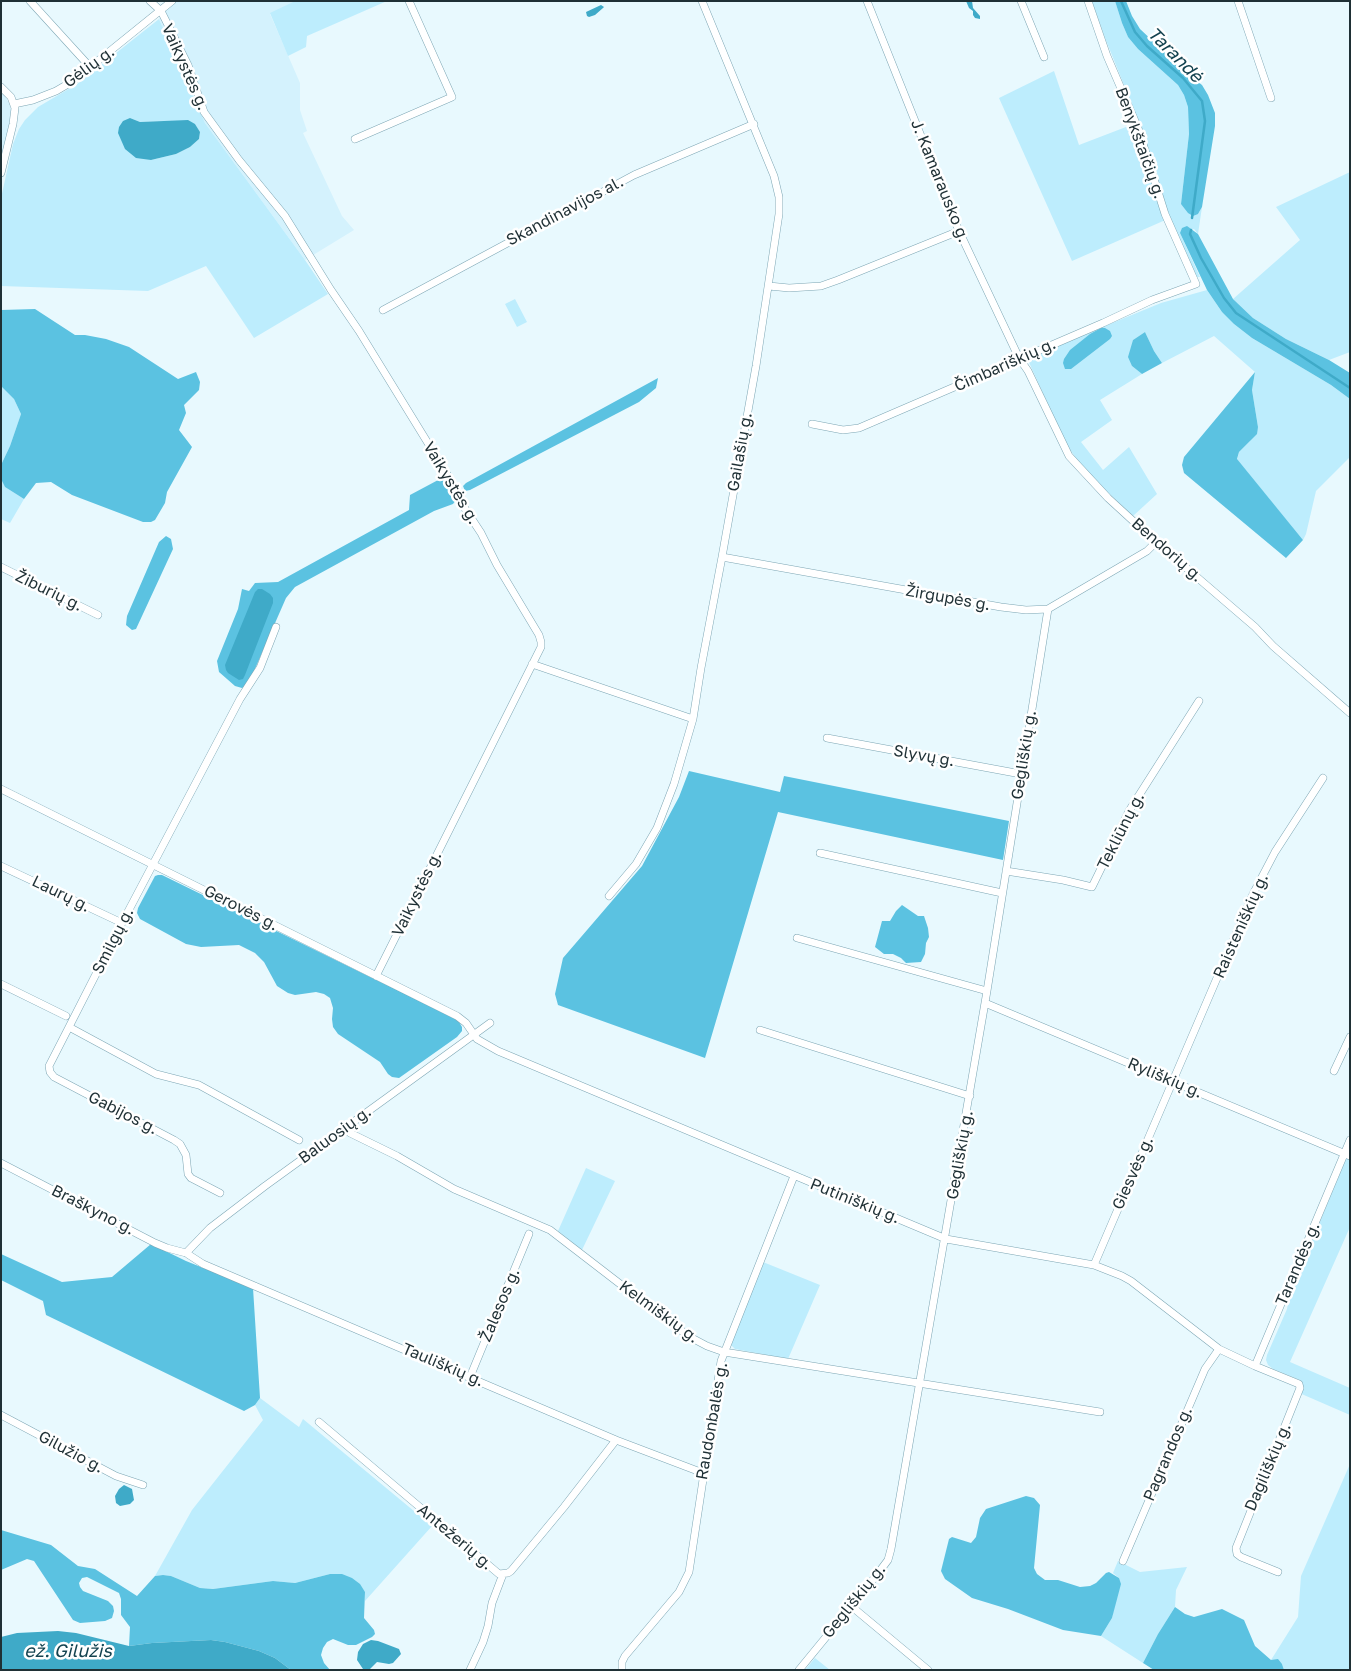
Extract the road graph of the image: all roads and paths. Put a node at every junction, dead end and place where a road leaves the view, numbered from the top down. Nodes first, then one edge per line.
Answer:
1 (30, 1) edge
2 (150, 1) edge
3 (409, 1) edge
4 (702, 1) edge
5 (867, 1) edge
6 (1021, 1) edge
7 (1088, 1) edge
8 (1238, 1) edge
9 (171, 2) edge
10 (160, 11) junction
11 (1044, 57) dead end
12 (91, 68) junction
13 (1, 87) edge
14 (1272, 98) dead end
15 (14, 104) junction
16 (754, 124) junction
17 (355, 139) dead end
18 (1, 173) edge
19 (959, 231) junction
20 (1196, 284) joint
21 (769, 286) junction
22 (382, 310) dead end
23 (1019, 358) junction
24 (812, 424) dead end
25 (1156, 542) junction
26 (722, 557) junction
27 (1, 567) edge
28 (1048, 609) junction
29 (98, 615) dead end
30 (276, 627) dead end
31 (532, 664) junction
32 (1198, 701) dead end
33 (1350, 713) edge
34 (693, 720) junction
35 (827, 738) dead end
36 (1021, 774) junction
37 (1323, 778) dead end
38 (1, 789) edge
39 (820, 853) dead end
40 (153, 864) junction
41 (1, 866) edge
42 (1006, 871) junction
43 (1002, 893) junction
44 (609, 896) dead end
45 (122, 923) junction
46 (797, 938) dead end
47 (376, 976) junction
48 (1, 984) edge
49 (987, 992) junction
50 (985, 1003) junction
51 (66, 1016) dead end
52 (490, 1023) dead end
53 (69, 1027) junction
54 (760, 1030) dead end
55 (474, 1034) junction
56 (1350, 1037) edge
57 (1334, 1071) dead end
58 (1174, 1081) junction
59 (970, 1096) junction
60 (344, 1128) junction
61 (299, 1140) dead end
62 (1350, 1140) edge
63 (1347, 1155) edge
64 (1, 1163) edge
65 (794, 1176) junction
66 (220, 1193) dead end
67 (529, 1234) dead end
68 (946, 1239) junction
69 (186, 1252) junction
70 (1094, 1265) junction
71 (1218, 1349) junction
72 (724, 1352) junction
73 (1255, 1366) junction
74 (470, 1377) junction
75 (920, 1384) junction
76 (1100, 1412) dead end
77 (1, 1416) edge
78 (319, 1422) dead end
79 (616, 1440) junction
80 (703, 1473) junction
81 (143, 1485) dead end
82 (1122, 1561) dead end
83 (1278, 1572) dead end
84 (503, 1574) junction
85 (851, 1606) junction
86 (470, 1670) edge
87 (622, 1670) edge
88 (800, 1670) edge
89 (928, 1670) edge

1 - 12 street
2 - 10 street, Vaikystės g.
3 - 17 street
4 - 16 street, Gailašių g.
5 - 19 street, J. Kamarausko g.
6 - 11 street
7 - 20 street, Benykštaičių g.
8 - 14 street
9 - 10 street, Gėlių g.
10 - 12 street, Gėlių g.
10 - 31 street, Vaikystės g.
12 - 15 street, Gėlių g.
13 - 15 street
15 - 18 street
16 - 21 street, Gailašių g.
16 - 22 street, Skandinavijos al.
19 - 21 street
19 - 23 street, J. Kamarausko g.
20 - 23 street, Čimbariškių g.
21 - 26 street, Gailašių g.
23 - 24 street, Čimbariškių g.
23 - 25 street, Bendorių g.
25 - 28 street, Žirgupės g.
25 - 33 street, Bendorių g.
26 - 28 street, Žirgupės g.
26 - 34 street, Gailašių g.
27 - 29 street, Žiburių g.
28 - 36 street, Gegliškių g.
30 - 40 street, Smilgų g.
31 - 34 street
31 - 47 street, Vaikystės g.
32 - 42 street, Tekliūnų g.
34 - 44 street, Gailašių g.
35 - 36 street, Slyvų g.
36 - 42 street, Gegliškių g.
37 - 58 street, Raisteniškių g.
38 - 40 street, Gerovės g.
39 - 43 street
40 - 45 street, Smilgų g.
40 - 47 street, Gerovės g.
41 - 45 street, Laurų g.
42 - 43 street, Gegliškių g.
43 - 49 street, Gegliškių g.
45 - 53 street, Smilgų g.
46 - 49 street
47 - 55 street, Gerovės g.
48 - 51 street
49 - 50 street, Gegliškių g.
50 - 58 street, Ryliškių g.
50 - 59 street, Gegliškių g.
52 - 55 street, Baluosių g.
53 - 61 street
53 - 66 street, Gabijos g.
54 - 59 street
55 - 60 street, Baluosių g.
55 - 65 street, Putiniškių g.
56 - 57 street
58 - 63 street, Ryliškių g.
58 - 70 street, Giesvės g.
59 - 68 street, Gegliškių g.
60 - 69 street, Baluosių g.
60 - 72 street, Kelmiškių g.
62 - 63 street, Tarandės g.
63 - 73 street, Tarandės g.
64 - 69 street, Braškyno g.
65 - 68 street, Putiniškių g.
65 - 72 street, Raudonbalės g.
67 - 74 street, Žalesos g.
68 - 70 street, Putiniškių g.
68 - 75 street, Gegliškių g.
69 - 74 street, Tauliškių g.
70 - 71 street, Putiniškių g.
71 - 73 street, Putiniškių g.
71 - 82 street, Pagrandos g.
72 - 75 street, Kelmiškių g.
72 - 80 street, Raudonbalės g.
73 - 83 street, Dagiliškių g.
74 - 79 street, Tauliškių g.
75 - 76 street, Kelmiškių g.
75 - 85 street, Gegliškių g.
77 - 81 street, Gilužio g.
78 - 84 street, Antežerių g.
79 - 80 street, Tauliškių g.
79 - 84 street, Antežerių g.
80 - 87 street, Raudonbalės g.
84 - 86 street
85 - 88 street, Gegliškių g.
85 - 89 street

